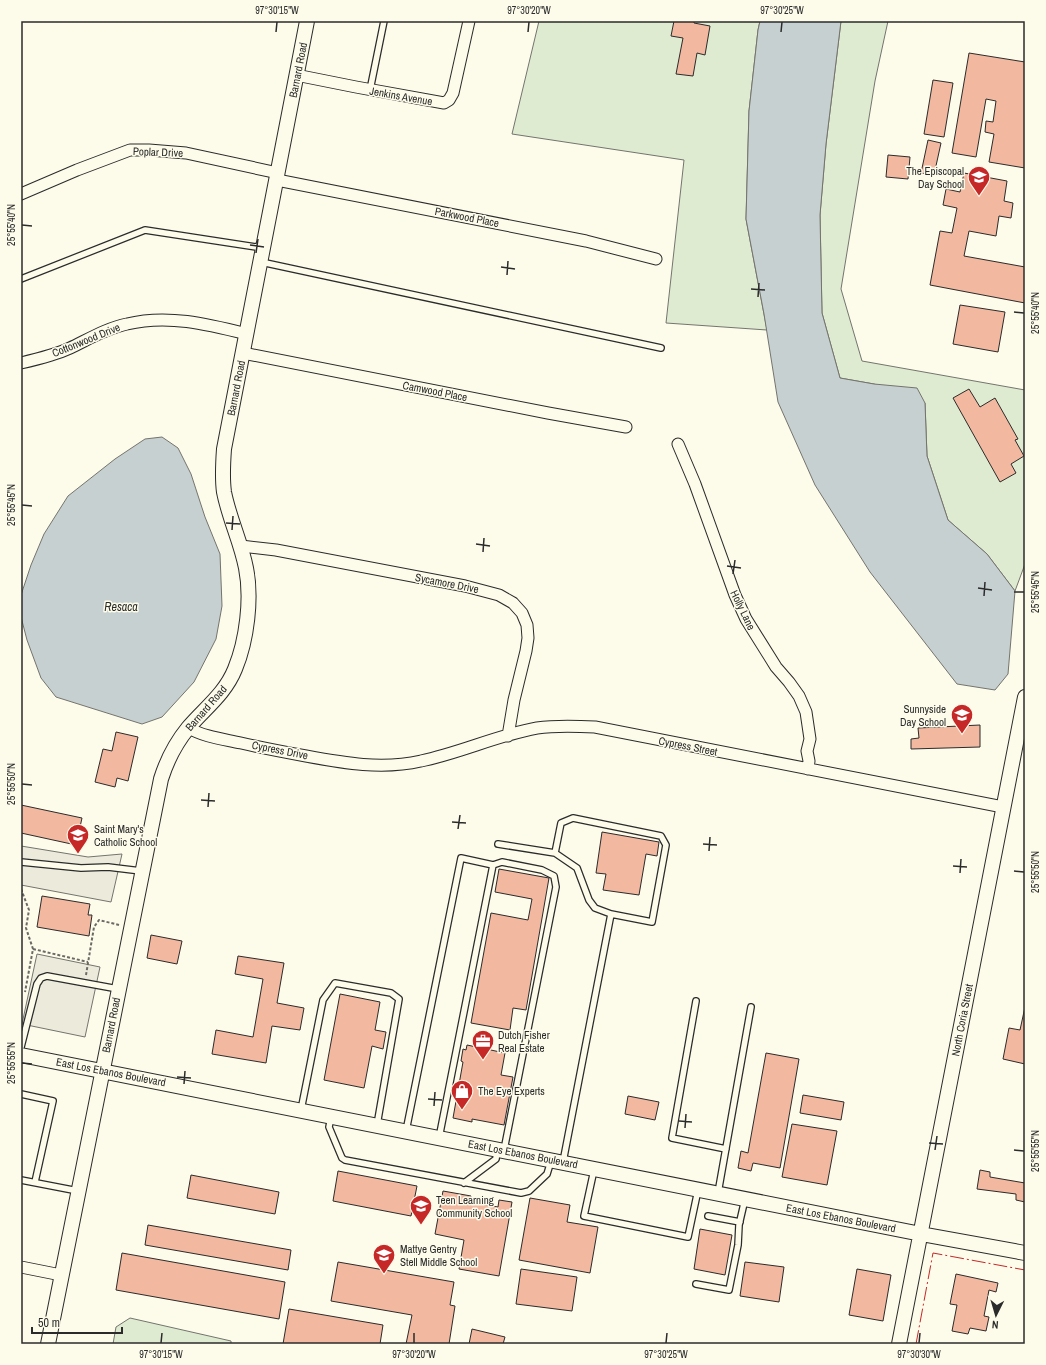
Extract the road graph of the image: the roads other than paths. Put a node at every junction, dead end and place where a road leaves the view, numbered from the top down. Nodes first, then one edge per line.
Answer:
1 (307, 21) edge
2 (384, 21) edge
3 (469, 21) edge
4 (296, 75) junction
5 (370, 90) junction
6 (278, 176) junction
7 (21, 194) edge
8 (264, 248) junction
9 (656, 260) dead end
10 (261, 262) junction
11 (21, 279) edge
12 (247, 334) junction
13 (661, 348) dead end
14 (243, 353) junction
15 (21, 363) edge
16 (626, 427) dead end
17 (678, 444) dead end
18 (241, 546) junction
19 (1025, 697) edge
20 (188, 728) junction
21 (508, 736) junction
22 (374, 765) joint
23 (808, 769) junction
24 (1003, 807) junction
25 (498, 844) dead end
26 (555, 853) junction
27 (21, 862) edge
28 (492, 865) junction
29 (142, 871) junction
30 (611, 914) junction
31 (118, 989) junction
32 (696, 1001) dead end
33 (751, 1007) dead end
34 (21, 1047) edge
35 (21, 1055) edge
36 (102, 1070) junction
37 (21, 1094) edge
38 (301, 1110) junction
39 (331, 1116) junction
40 (376, 1125) junction
41 (406, 1131) junction
42 (439, 1138) junction
43 (726, 1148) junction
44 (501, 1150) junction
45 (557, 1161) junction
46 (594, 1169) junction
47 (21, 1180) edge
48 (35, 1182) junction
49 (464, 1183) junction
50 (698, 1189) junction
51 (78, 1191) junction
52 (718, 1193) junction
53 (745, 1199) junction
54 (708, 1216) dead end
55 (740, 1222) junction
56 (921, 1234) junction
57 (1025, 1253) edge
58 (21, 1267) edge
59 (61, 1275) junction
60 (696, 1284) dead end
61 (48, 1344) edge
62 (899, 1344) edge

1 - 4 street, Barnard Road
2 - 5 lane
3 - 5 street, Jenkins Avenue
4 - 5 street, Jenkins Avenue
4 - 6 street, Barnard Road
6 - 7 street, Poplar Drive
6 - 8 street, Barnard Road
6 - 9 street, Parkwood Place
8 - 10 street, Barnard Road
8 - 11 lane
10 - 12 street, Barnard Road
10 - 13 lane
12 - 14 street, Barnard Road
12 - 15 street, Cottonwood Drive
14 - 16 street, Camwood Place
14 - 18 street, Barnard Road
17 - 23 street, Holly Lane
18 - 20 street, Barnard Road
18 - 21 street, Sycamore Drive
19 - 24 street, North Coria Street
20 - 22 street, Cypress Drive
20 - 29 street, Barnard Road
21 - 22 street, Cypress Street
21 - 23 street, Cypress Street
23 - 24 street, Cypress Street
24 - 56 street, North Coria Street
25 - 26 lane
26 - 30 lane
26 - 30 lane
27 - 29 lane
28 - 41 lane
28 - 42 lane
28 - 44 lane
29 - 31 street, Barnard Road
30 - 45 lane
31 - 34 lane
31 - 36 street, Barnard Road
32 - 43 lane
33 - 43 lane
35 - 36 street, East Los Ebanos Boulevard
36 - 38 street, East Los Ebanos Boulevard
36 - 51 street, Barnard Road
37 - 48 lane
38 - 39 street, East Los Ebanos Boulevard
38 - 40 lane
39 - 40 street, East Los Ebanos Boulevard
39 - 49 lane
40 - 41 street, East Los Ebanos Boulevard
41 - 42 street, East Los Ebanos Boulevard
42 - 44 street, East Los Ebanos Boulevard
43 - 52 lane
44 - 45 street, East Los Ebanos Boulevard
44 - 49 lane
45 - 46 street, East Los Ebanos Boulevard
45 - 49 lane
46 - 50 street, East Los Ebanos Boulevard
46 - 50 lane
47 - 48 lane
48 - 51 lane
50 - 52 street, East Los Ebanos Boulevard
51 - 59 street, Barnard Road
52 - 53 street, East Los Ebanos Boulevard
53 - 55 lane
53 - 56 street, East Los Ebanos Boulevard
54 - 55 lane
55 - 60 lane
56 - 57 street, East Los Ebanos Boulevard
56 - 62 street, North Coria Street
58 - 59 street
59 - 61 street, Barnard Road

